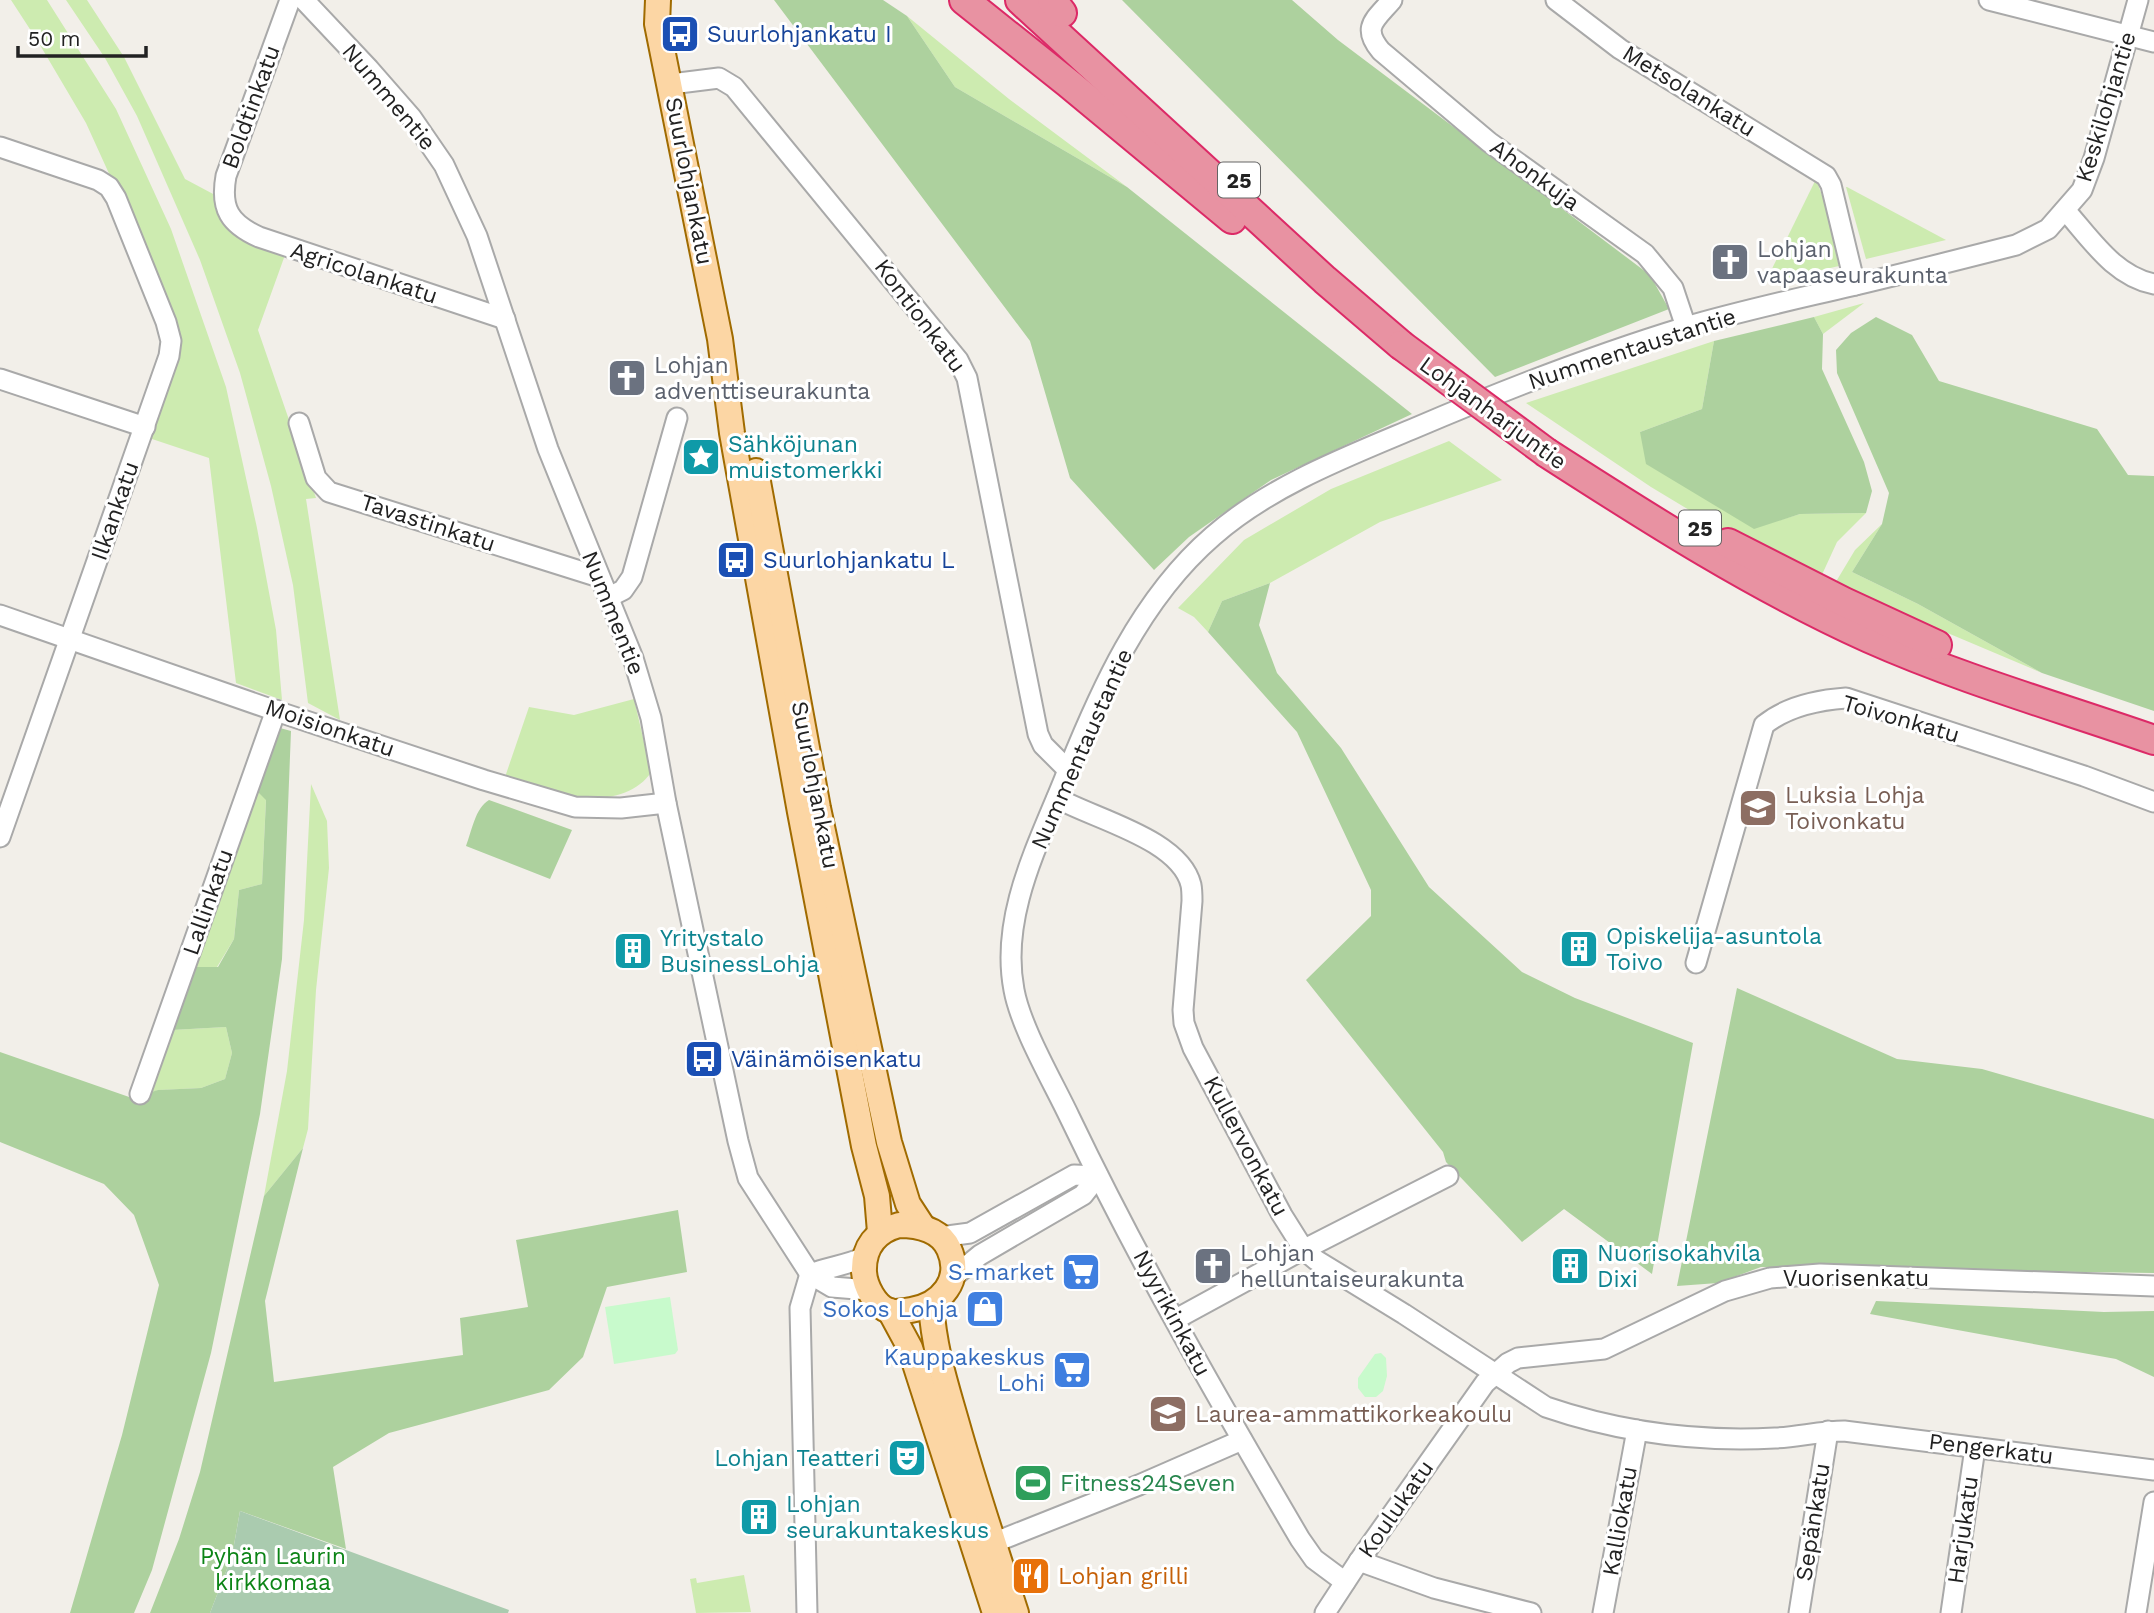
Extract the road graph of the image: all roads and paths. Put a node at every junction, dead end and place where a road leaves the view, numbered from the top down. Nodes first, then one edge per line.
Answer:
1 (290, 0) edge
2 (304, 0) edge
3 (640, 0) edge
4 (964, 0) edge
5 (1020, 0) edge
6 (1392, 0) edge
7 (1556, 0) edge
8 (1989, 0) edge
9 (2138, 0) edge
10 (1054, 4) edge
11 (657, 12) edge
12 (2128, 35) junction
13 (2154, 42) edge
14 (671, 84) junction
15 (0, 147) edge
16 (2065, 210) junction
17 (229, 216) joint
18 (1325, 280) junction
19 (2154, 284) edge
20 (1855, 285) junction
21 (505, 319) junction
22 (1686, 327) junction
23 (720, 339) junction
24 (1410, 344) junction
25 (0, 379) edge
26 (677, 418) dead end
27 (299, 423) dead end
28 (145, 427) junction
29 (599, 577) junction
30 (609, 597) junction
31 (0, 615) edge
32 (70, 639) junction
33 (276, 710) junction
34 (2154, 740) edge
35 (1068, 769) junction
36 (1057, 798) junction
37 (2154, 802) edge
38 (666, 803) junction
39 (0, 837) edge
40 (1696, 963) dead end
41 (140, 1094) dead end
42 (1098, 1176) junction
43 (1448, 1176) dead end
44 (880, 1232) junction
45 (932, 1232) junction
46 (1304, 1250) junction
47 (865, 1257) junction
48 (810, 1274) junction
49 (952, 1278) junction
50 (2154, 1286) edge
51 (869, 1290) junction
52 (931, 1304) junction
53 (890, 1311) junction
54 (1175, 1319) junction
55 (1495, 1373) junction
56 (1637, 1430) junction
57 (1828, 1431) junction
58 (1234, 1444) junction
59 (1975, 1448) junction
60 (2154, 1470) edge
61 (2154, 1502) edge
62 (993, 1543) junction
63 (1359, 1561) junction
64 (1345, 1582) junction
65 (1802, 1612) edge
66 (807, 1613) edge
67 (995, 1613) edge
68 (1016, 1613) edge
69 (1325, 1613) edge
70 (1531, 1613) edge
71 (1604, 1613) edge
72 (1951, 1613) edge
73 (2136, 1613) edge

1 - 17 street, Boldtinkatu
2 - 21 street, Nummentie
3 - 11 main road, Suurlohjankatu
4 - 18 highway
5 - 18 highway, Lohjanharjuntie / 25
6 - 22 street, Ahonkuja
7 - 20 street, Metsolankatu
8 - 12 street
9 - 12 street, Keskilohjantie
10 - 24 highway, Lohjanharjuntie / 25
11 - 14 main road, Suurlohjankatu
12 - 13 street
12 - 16 street, Keskilohjantie
14 - 23 main road, Suurlohjankatu
14 - 35 street, Kontionkatu
15 - 28 street, Ilkankatu
16 - 19 street
16 - 20 street, Nummentaustantie
17 - 21 street, Agricolankatu
18 - 24 highway, Lohjanharjuntie / 25
20 - 22 street, Nummentaustantie
21 - 29 street, Nummentie
22 - 35 street, Nummentaustantie
23 - 44 main road, Suurlohjankatu
23 - 45 main road, Suurlohjankatu
24 - 34 highway, Lohjanharjuntie / 25, bridge
25 - 28 street
26 - 30 street
27 - 29 street, Tavastinkatu
28 - 32 street, Ilkankatu
29 - 30 street, Nummentie
30 - 38 street, Nummentie
31 - 32 street, Moisionkatu
32 - 33 street, Moisionkatu
32 - 39 street, Ilkankatu
33 - 38 street, Moisionkatu
33 - 41 street, Lallinkatu
35 - 36 street, Nummentaustantie
36 - 42 street, Nummentaustantie
36 - 46 street, Kullervonkatu
37 - 40 street, Toivonkatu
38 - 48 street, Nummentie
42 - 45 street
42 - 49 street
42 - 54 street, Nyyrikinkatu
43 - 46 street
44 - 45 main road
44 - 47 main road
45 - 49 main road
46 - 54 street
46 - 55 street, Kullervonkatu
47 - 48 street
47 - 51 main road
48 - 51 street
48 - 66 street
49 - 52 main road
50 - 55 street, Vuorisenkatu
51 - 53 main road
52 - 53 main road
52 - 62 main road
53 - 67 main road
54 - 58 street, Nyyrikinkatu
55 - 56 street, Kullervonkatu
55 - 63 street, Koulukatu
56 - 57 street, Kullervonkatu
56 - 71 street, Kalliokatu
57 - 59 street, Pengerkatu
57 - 65 street, Sepänkatu
58 - 62 street
58 - 64 street, Nyyrikinkatu
59 - 60 street, Pengerkatu
59 - 72 street, Harjukatu
61 - 73 street
62 - 68 main road
63 - 64 street, Koulukatu
63 - 70 street
64 - 69 street, Koulukatu

